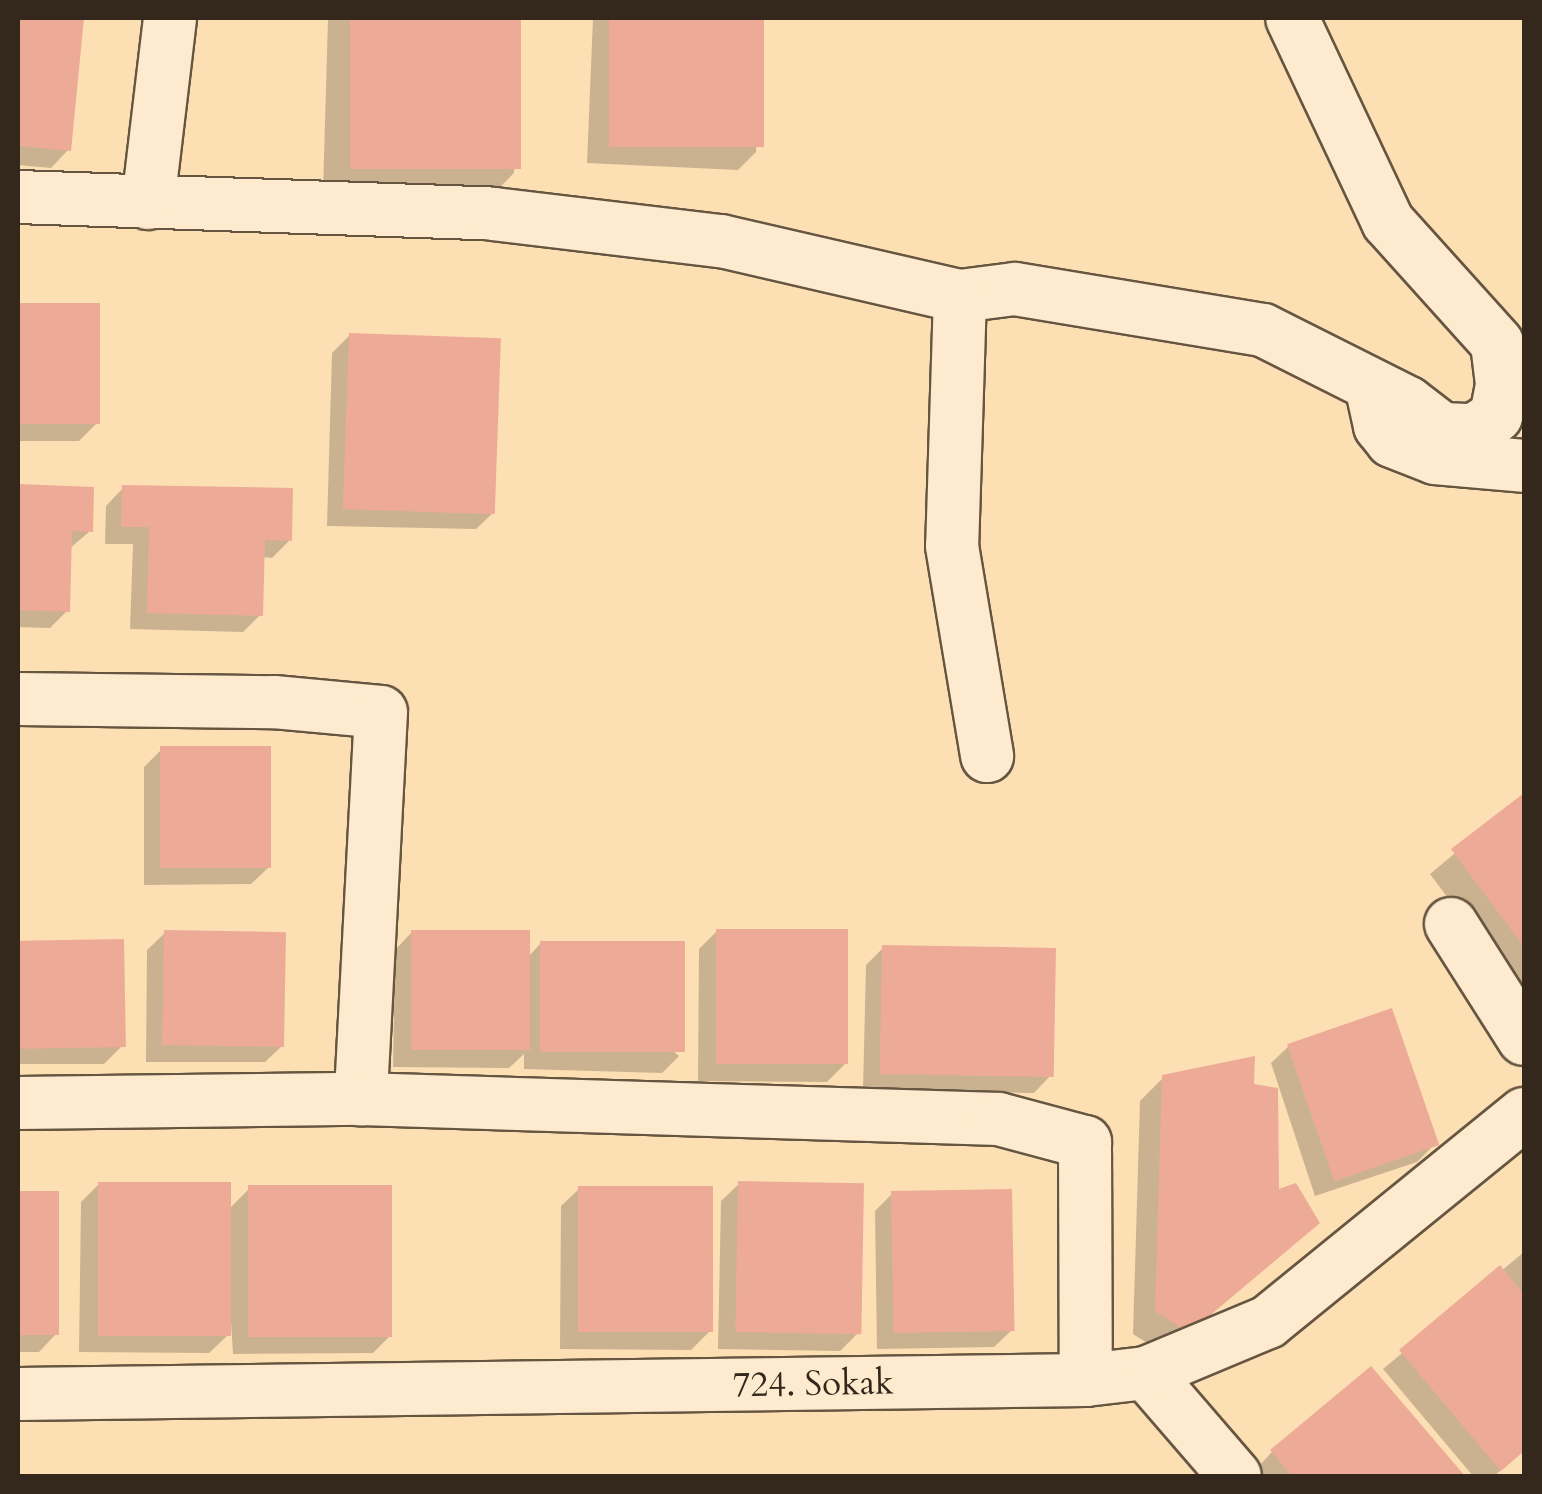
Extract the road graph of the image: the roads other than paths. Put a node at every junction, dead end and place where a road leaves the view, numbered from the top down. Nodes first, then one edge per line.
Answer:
1 (170, 18) edge
2 (1292, 18) edge
3 (18, 197) edge
4 (148, 202) junction
5 (960, 296) junction
6 (1371, 385) junction
7 (1524, 466) edge
8 (18, 699) edge
9 (987, 756) dead end
10 (1451, 924) dead end
11 (1524, 1039) edge
12 (361, 1099) junction
13 (18, 1103) edge
14 (1524, 1114) edge
15 (1146, 1373) junction
16 (1086, 1380) junction
17 (18, 1394) edge
18 (1235, 1476) edge

1 - 4 street
2 - 6 street
3 - 4 street
4 - 5 street
5 - 6 street
5 - 9 street
6 - 7 street
8 - 12 street
10 - 11 street
12 - 13 street
12 - 16 street
14 - 15 street, 724. Sokak
15 - 16 street, 724. Sokak
15 - 18 street
16 - 17 street, 724. Sokak

